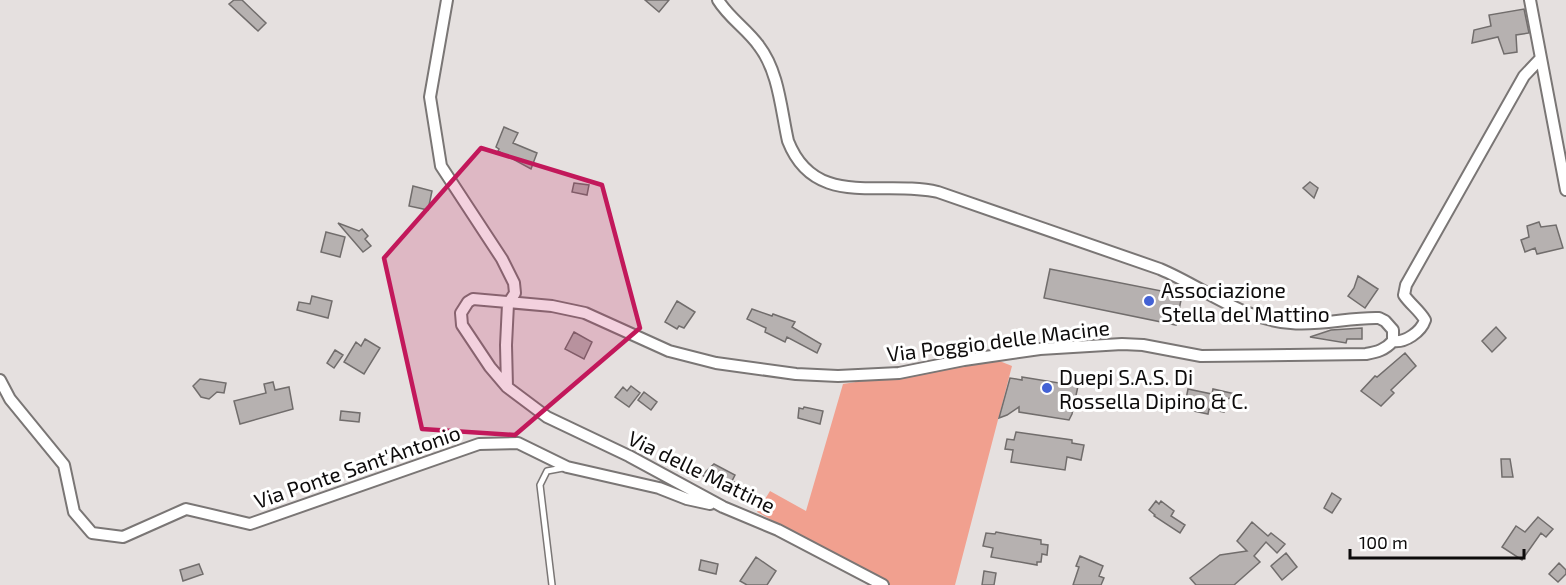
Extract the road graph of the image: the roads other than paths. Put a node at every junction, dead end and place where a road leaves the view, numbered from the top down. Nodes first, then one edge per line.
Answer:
1 (447, 0) edge
2 (717, 0) edge
3 (1530, 0) edge
4 (1541, 58) junction
5 (1566, 190) edge
6 (506, 304) junction
7 (1393, 341) junction
8 (0, 380) edge
9 (507, 387) junction
10 (567, 467) junction
11 (723, 507) junction
12 (552, 585) edge
13 (883, 585) edge

1 - 6 street
2 - 7 street
3 - 4 street
4 - 5 street
4 - 7 street, Via Poggio delle Macine
6 - 7 street, Via Poggio delle Macine
6 - 9 street
6 - 9 street, Via delle Mattine
8 - 10 street, Via Ponte Sant'Antonio
9 - 11 street, Via delle Mattine
10 - 11 street, Via Ponte Sant'Antonio
10 - 12 lane
11 - 13 street, Via delle Mattine

